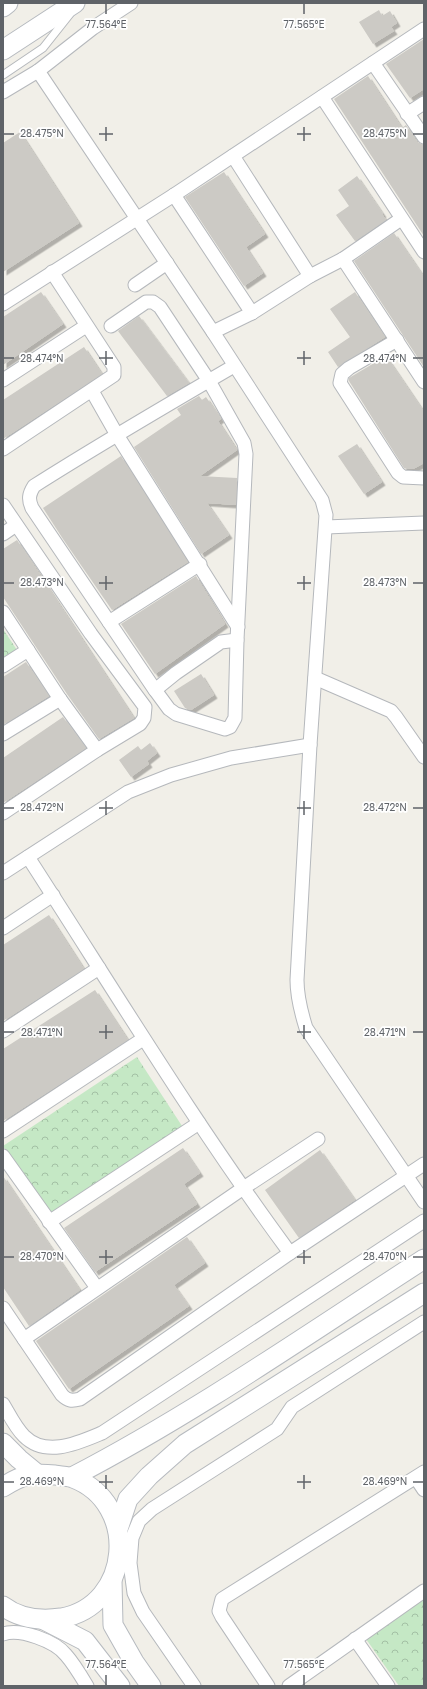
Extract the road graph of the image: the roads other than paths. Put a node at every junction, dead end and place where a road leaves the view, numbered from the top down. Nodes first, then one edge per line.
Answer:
1 (8, 3) edge
2 (75, 3) edge
3 (80, 3) edge
4 (131, 3) edge
5 (3, 6) edge
6 (424, 30) edge
7 (3, 50) edge
8 (373, 63) junction
9 (38, 71) junction
10 (3, 75) edge
11 (3, 92) edge
12 (322, 97) junction
13 (424, 103) edge
14 (407, 114) junction
15 (424, 137) edge
16 (233, 156) junction
17 (174, 195) junction
18 (137, 218) junction
19 (401, 218) junction
20 (424, 252) edge
21 (344, 259) junction
22 (167, 263) junction
23 (52, 272) junction
24 (310, 276) junction
25 (135, 285) dead end
26 (3, 304) edge
27 (252, 313) junction
28 (86, 326) junction
29 (111, 326) dead end
30 (213, 332) junction
31 (397, 340) junction
32 (234, 366) junction
33 (3, 380) edge
34 (209, 381) junction
35 (424, 382) edge
36 (92, 391) junction
37 (117, 435) junction
38 (3, 449) edge
39 (424, 478) edge
40 (3, 505) edge
41 (424, 523) edge
42 (16, 525) junction
43 (326, 527) junction
44 (3, 534) edge
45 (200, 564) junction
46 (3, 612) edge
47 (109, 622) junction
48 (238, 633) junction
49 (28, 650) junction
50 (3, 666) edge
51 (315, 678) junction
52 (155, 690) junction
53 (60, 699) junction
54 (3, 734) edge
55 (310, 745) junction
56 (97, 750) junction
57 (424, 757) edge
58 (3, 813) edge
59 (28, 857) junction
60 (3, 873) edge
61 (53, 895) junction
62 (3, 928) edge
63 (99, 968) junction
64 (3, 1031) edge
65 (143, 1039) junction
66 (199, 1123) junction
67 (3, 1130) edge
68 (318, 1139) dead end
69 (3, 1156) edge
70 (424, 1164) edge
71 (406, 1176) junction
72 (242, 1189) junction
73 (424, 1202) edge
74 (50, 1222) junction
75 (424, 1222) edge
76 (290, 1253) junction
77 (424, 1259) edge
78 (97, 1288) junction
79 (424, 1293) edge
80 (3, 1308) edge
81 (424, 1322) edge
82 (24, 1339) junction
83 (3, 1404) edge
84 (3, 1443) edge
85 (36, 1473) junction
86 (420, 1475) edge
87 (72, 1477) junction
88 (3, 1487) edge
89 (424, 1490) edge
90 (118, 1529) junction
91 (112, 1580) junction
92 (424, 1591) edge
93 (5, 1610) edge
94 (44, 1620) junction
95 (3, 1634) edge
96 (355, 1639) junction
97 (88, 1686) edge
98 (120, 1686) edge
99 (151, 1686) edge
100 (194, 1686) edge
101 (268, 1686) edge
102 (289, 1686) edge
103 (388, 1686) edge

1 - 5 street
2 - 7 street
3 - 10 lane
4 - 9 street
6 - 8 street
8 - 12 street
8 - 14 street
9 - 11 street
9 - 18 street
12 - 16 street
12 - 19 street
13 - 14 street
14 - 15 street
16 - 17 street
16 - 24 street
17 - 18 street
17 - 27 street
18 - 22 street
18 - 23 street
19 - 20 street
19 - 21 street
21 - 24 street
21 - 31 street
22 - 25 street
22 - 30 street
23 - 26 street
23 - 28 street
24 - 27 street
27 - 30 street
28 - 33 street
28 - 36 street
29 - 34 street
30 - 32 street
31 - 35 street
31 - 39 street
32 - 34 street
32 - 43 street
34 - 37 street
34 - 48 street
36 - 37 street
36 - 38 street
37 - 45 street
37 - 47 street
40 - 42 street
41 - 43 street
42 - 44 street
42 - 56 street
43 - 51 street
45 - 47 street
45 - 48 street
46 - 49 street
47 - 52 street
48 - 52 street
48 - 52 street
49 - 50 street
49 - 53 street
51 - 55 street
51 - 57 street
53 - 54 street
53 - 56 street
55 - 59 street
55 - 71 street
56 - 58 street
59 - 60 street
59 - 61 street
61 - 62 street
61 - 63 street
63 - 64 street
63 - 65 street
65 - 66 street
65 - 67 street
66 - 72 street
66 - 74 street
68 - 72 street
69 - 74 street
70 - 71 street
71 - 73 street
71 - 76 street
72 - 76 street
72 - 78 street
74 - 78 street
75 - 83 street
76 - 82 street
77 - 87 street
78 - 82 street
79 - 90 street
80 - 82 street
81 - 100 street
84 - 85 street
85 - 87 street
85 - 88 street
86 - 89 street
86 - 101 street
87 - 90 street
90 - 91 street
91 - 94 street
91 - 99 street
92 - 96 street
93 - 94 street
94 - 98 street
95 - 97 street
96 - 102 street
96 - 103 street

